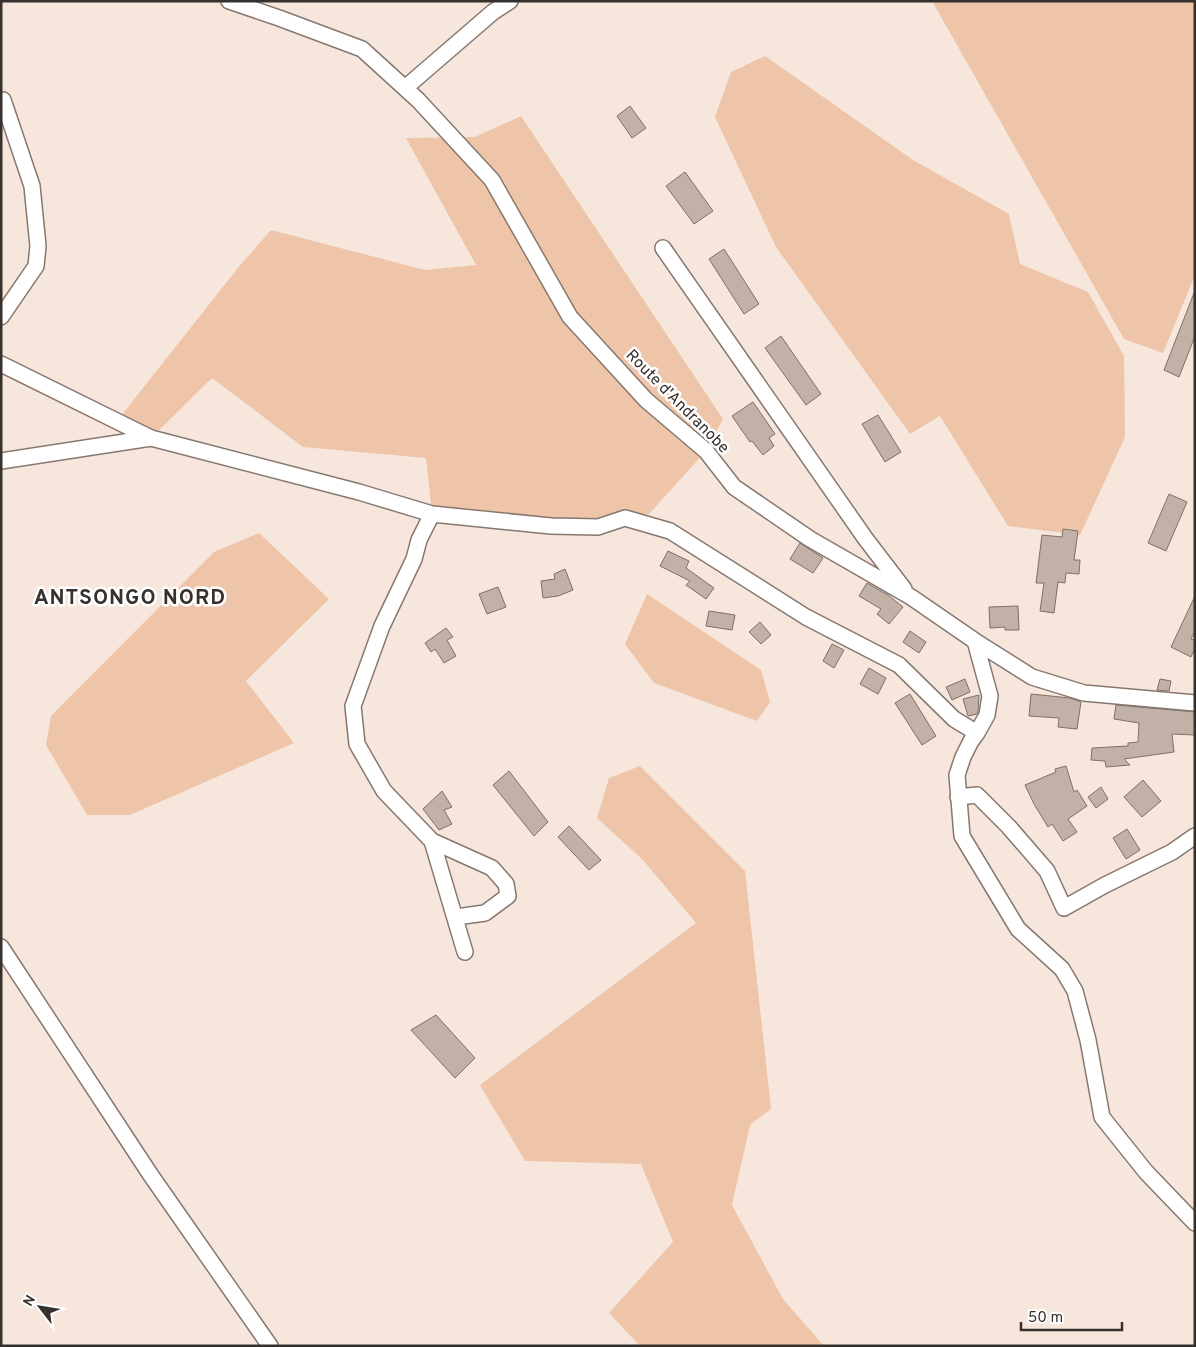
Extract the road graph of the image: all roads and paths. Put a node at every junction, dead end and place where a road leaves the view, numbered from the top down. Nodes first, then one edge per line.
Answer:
1 (228, 1) edge
2 (510, 1) edge
3 (405, 88) junction
4 (2, 100) edge
5 (663, 248) dead end
6 (1, 317) edge
7 (1, 364) edge
8 (151, 438) junction
9 (1, 461) edge
10 (432, 514) junction
11 (911, 597) junction
12 (975, 641) junction
13 (1195, 703) edge
14 (977, 733) junction
15 (958, 797) junction
16 (1195, 836) edge
17 (432, 841) junction
18 (456, 917) junction
19 (1, 947) edge
20 (465, 952) dead end
21 (1195, 1223) edge
22 (270, 1346) edge

1 - 3 street, Route d'Andranobe
2 - 3 street
3 - 11 street, Route d'Andranobe
4 - 6 street
5 - 11 street
7 - 8 street
8 - 9 street
8 - 10 street
10 - 14 street
10 - 17 street
11 - 12 street, Route d'Andranobe
12 - 13 street, Route d'Andranobe
12 - 14 street
14 - 15 street
15 - 16 street
15 - 21 street
17 - 18 street
17 - 18 street
18 - 20 street
19 - 22 street

